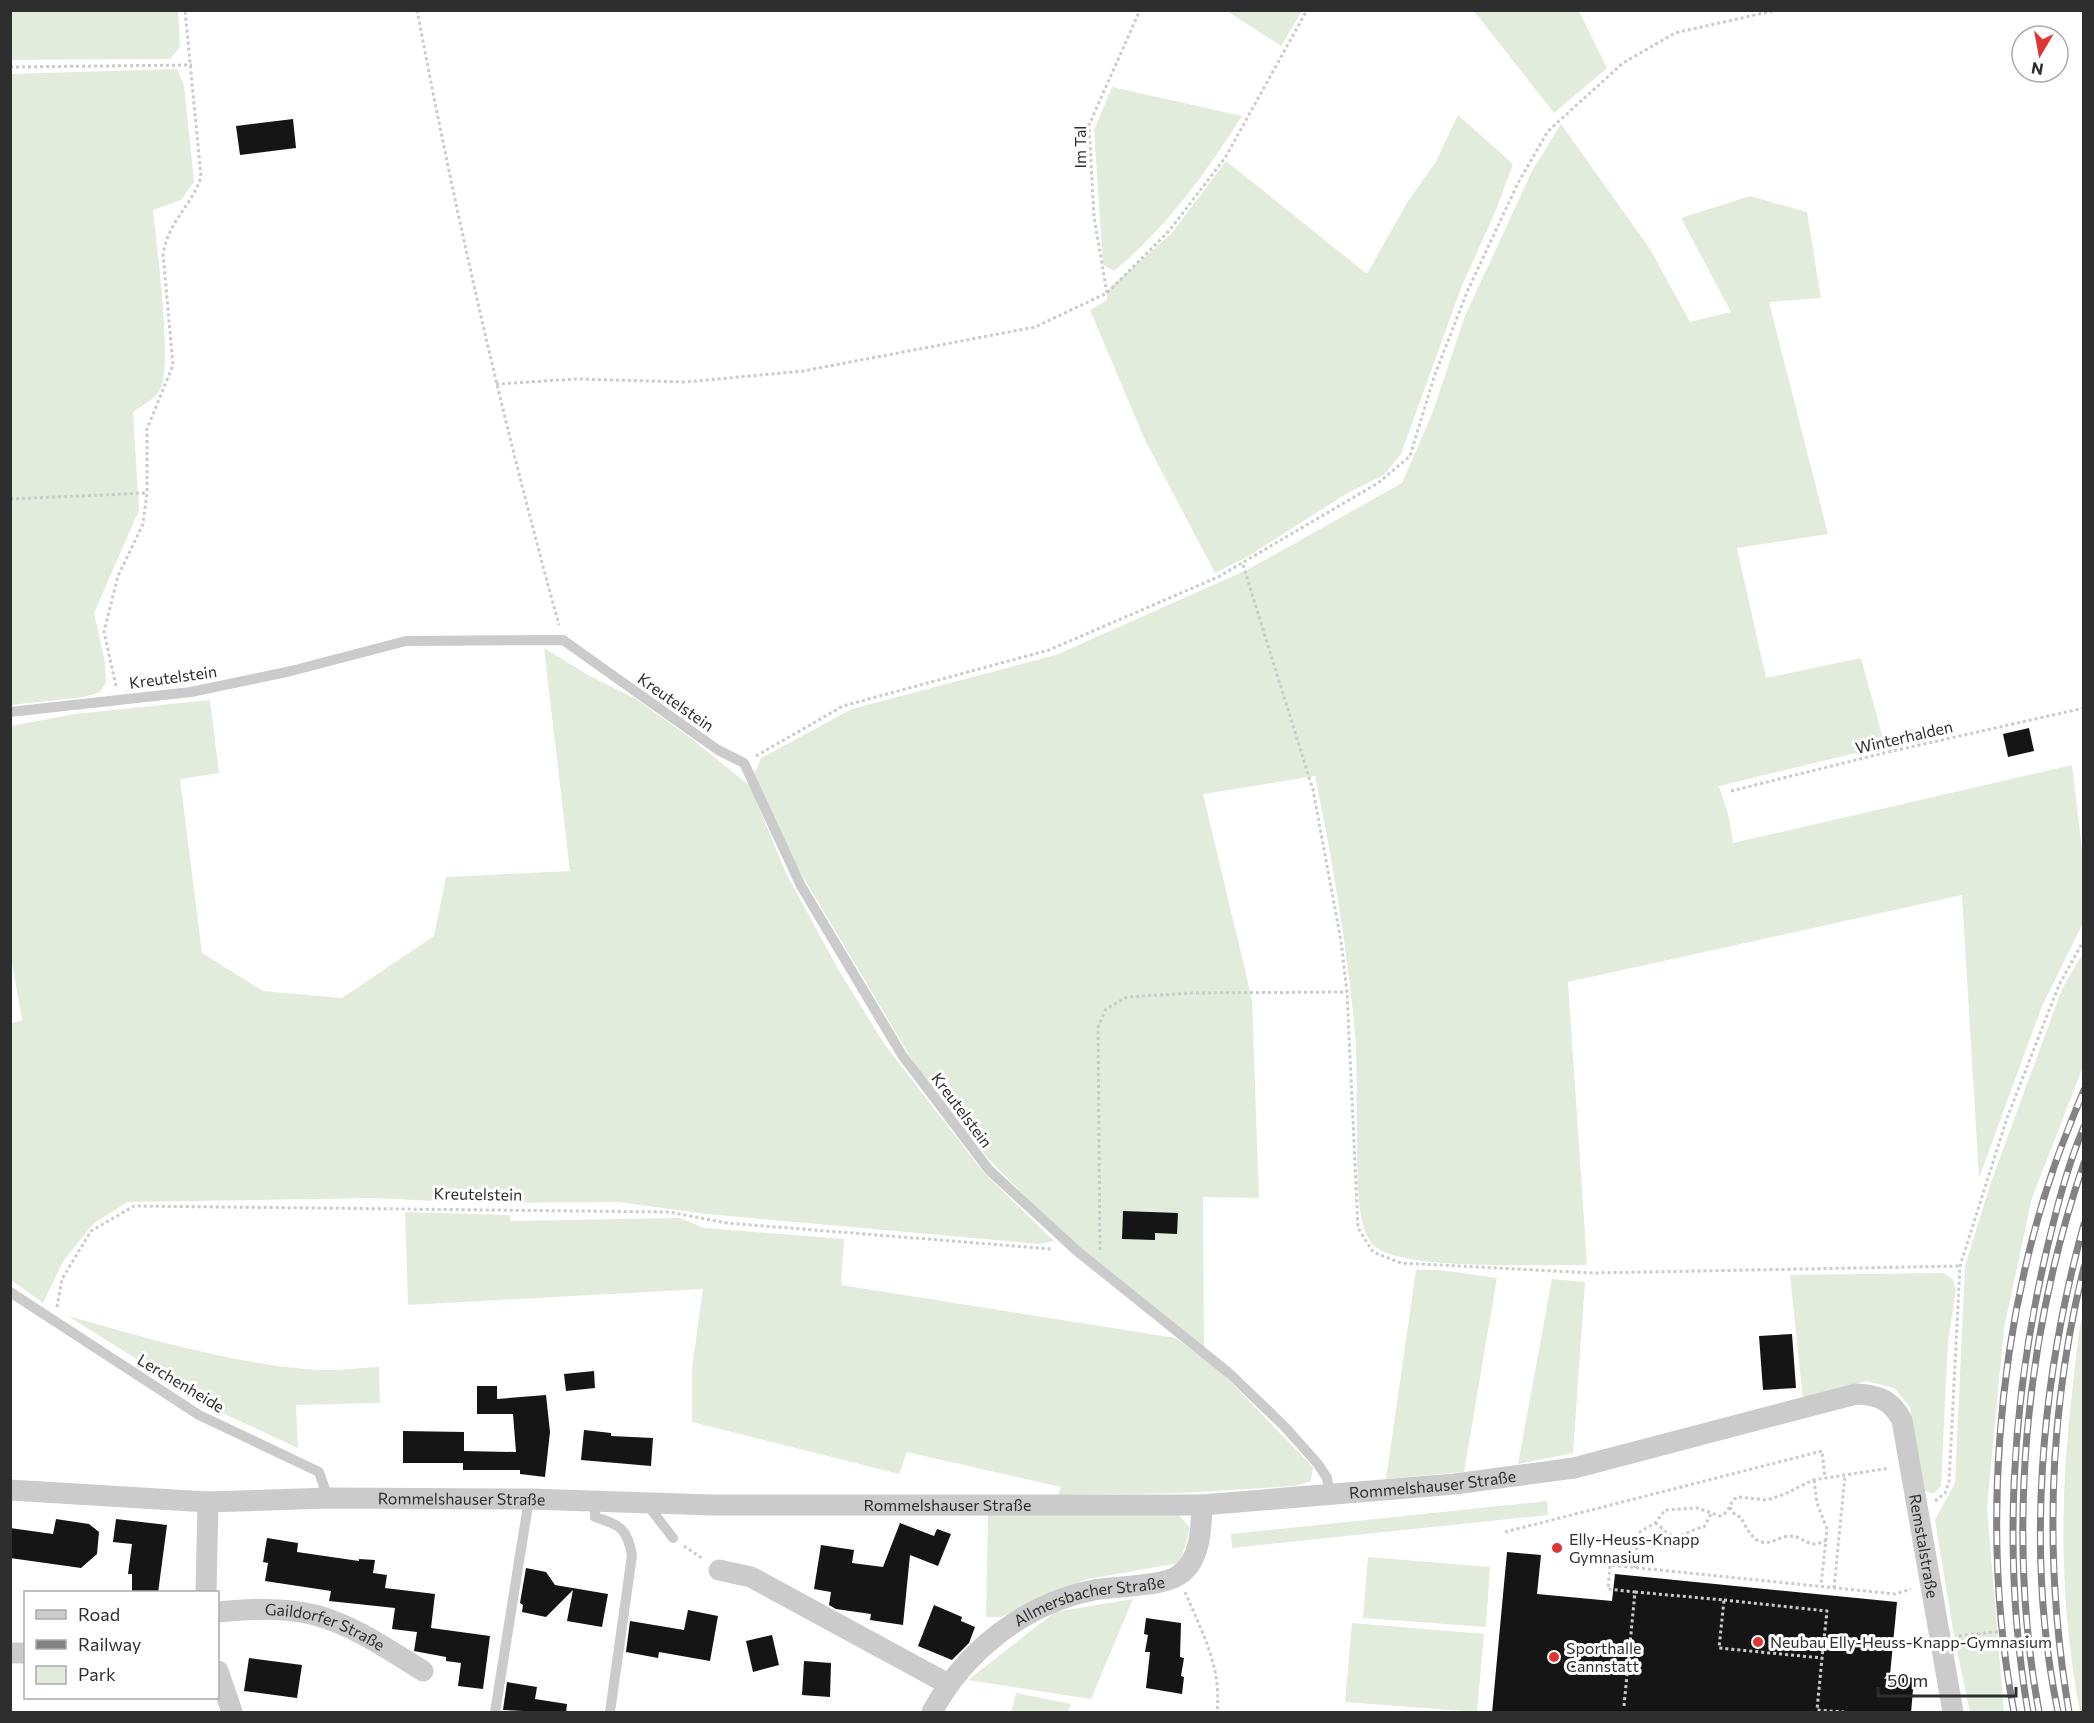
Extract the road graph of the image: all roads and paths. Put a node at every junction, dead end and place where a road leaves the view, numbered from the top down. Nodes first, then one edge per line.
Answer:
1 (185, 10) edge
2 (417, 10) edge
3 (1140, 10) edge
4 (1307, 10) edge
5 (1777, 10) edge
6 (192, 65) junction
7 (10, 67) edge
8 (1107, 292) junction
9 (496, 384) junction
10 (147, 493) junction
11 (10, 499) edge
12 (1243, 565) junction
13 (563, 640) junction
14 (119, 700) junction
15 (2084, 708) edge
16 (10, 712) edge
17 (744, 763) junction
18 (1731, 791) dead end
19 (2084, 940) edge
20 (1347, 992) junction
21 (1077, 1251) junction
22 (1960, 1266) junction
23 (1100, 1270) junction
24 (10, 1292) edge
25 (55, 1321) junction
26 (1872, 1395) joint
27 (1910, 1465) junction
28 (1845, 1475) junction
29 (1825, 1478) junction
30 (1814, 1480) junction
31 (10, 1491) edge
32 (1329, 1494) junction
33 (328, 1498) junction
34 (529, 1499) junction
35 (207, 1502) junction
36 (595, 1502) junction
37 (646, 1503) junction
38 (1202, 1505) junction
39 (1916, 1505) junction
40 (1730, 1507) junction
41 (1711, 1514) junction
42 (1655, 1523) junction
43 (1504, 1532) dead end
44 (673, 1538) joint
45 (1826, 1540) junction
46 (1635, 1568) junction
47 (719, 1570) joint
48 (1178, 1576) junction
49 (1930, 1583) junction
50 (1821, 1587) junction
51 (1834, 1588) junction
52 (206, 1591) edge
53 (1635, 1592) junction
54 (1724, 1600) junction
55 (219, 1612) edge
56 (2003, 1631) dead end
57 (1961, 1635) dead end
58 (1822, 1658) junction
59 (423, 1671) dead end
60 (219, 1674) edge
61 (948, 1684) junction
62 (1624, 1706) dead end
63 (232, 1713) edge
64 (495, 1713) edge
65 (610, 1713) edge
66 (932, 1713) edge
67 (1217, 1713) edge
68 (1844, 1713) edge
69 (1953, 1713) edge

1 - 6 path
2 - 9 path
3 - 8 path, Im Tal
4 - 8 path
5 - 12 path
6 - 7 path
6 - 10 path
8 - 9 path
9 - 13 path
10 - 11 path
10 - 14 path
12 - 17 path
12 - 20 path
13 - 14 lane, Kreutelstein
13 - 17 lane, Kreutelstein
14 - 16 lane, Kreutelstein
15 - 18 path, Winterhalden
17 - 21 lane, Kreutelstein
19 - 22 path
20 - 22 path
20 - 23 path
21 - 23 lane, Kreutelstein
21 - 25 path, Kreutelstein
22 - 39 path
23 - 32 lane, Kreutelstein
24 - 25 lane, Lerchenheide
25 - 33 lane, Lerchenheide
26 - 27 street, Remstalstraße
26 - 32 street, Rommelshauser Straße
27 - 28 path
27 - 39 street, Remstalstraße
28 - 29 path
28 - 51 path
29 - 30 path
29 - 43 path
30 - 40 path
30 - 45 path
31 - 35 street, Rommelshauser Straße
32 - 38 street, Rommelshauser Straße
33 - 34 street, Rommelshauser Straße
33 - 35 street, Rommelshauser Straße
34 - 36 street, Rommelshauser Straße
34 - 64 lane
35 - 52 street
36 - 37 street, Rommelshauser Straße
36 - 65 lane
37 - 38 street, Rommelshauser Straße
37 - 44 lane
38 - 48 street, Allmersbacher Straße
39 - 49 street, Remstalstraße
40 - 41 path
40 - 45 path
41 - 42 path
41 - 42 path
42 - 46 path
44 - 47 path
45 - 50 path
46 - 50 path
46 - 53 path
47 - 61 street
48 - 61 street, Allmersbacher Straße
48 - 67 path
49 - 51 path
49 - 69 street, Remstalstraße
50 - 51 path
53 - 54 path
53 - 62 path
54 - 58 path
54 - 58 path
55 - 59 street, Gaildorfer Straße
56 - 57 path
58 - 68 path
60 - 63 street
61 - 66 street, Allmersbacher Straße

